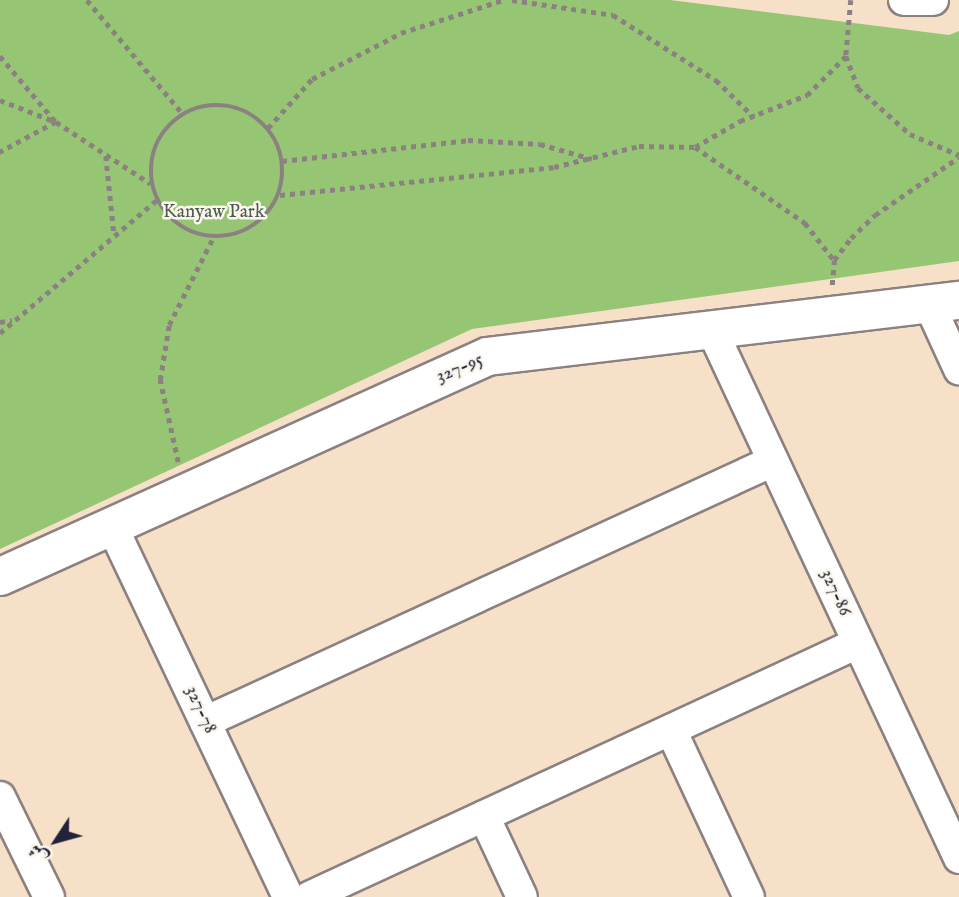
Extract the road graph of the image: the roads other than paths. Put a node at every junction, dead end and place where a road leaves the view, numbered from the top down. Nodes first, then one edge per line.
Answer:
1 (904, 0) edge
2 (933, 0) edge
3 (944, 302) edge
4 (711, 328) junction
5 (959, 369) edge
6 (773, 461) junction
7 (111, 524) junction
8 (0, 576) edge
9 (858, 643) junction
10 (205, 722) junction
11 (671, 730) junction
12 (3, 808) edge
13 (484, 816) junction
14 (959, 858) edge
15 (48, 897) edge
16 (288, 897) edge
17 (309, 897) edge
18 (522, 897) edge
19 (749, 897) edge

1 - 2 street
3 - 4 street, 327-95
3 - 5 street
4 - 6 street, 327-86
4 - 7 street, 327-95
6 - 9 street, 327-86
6 - 10 street
7 - 8 street, 327-95
7 - 10 street, 327-78
9 - 11 street
9 - 14 street, 327-86
10 - 16 street, 327-78
11 - 13 street
11 - 19 street
12 - 15 street
13 - 17 street
13 - 18 street

